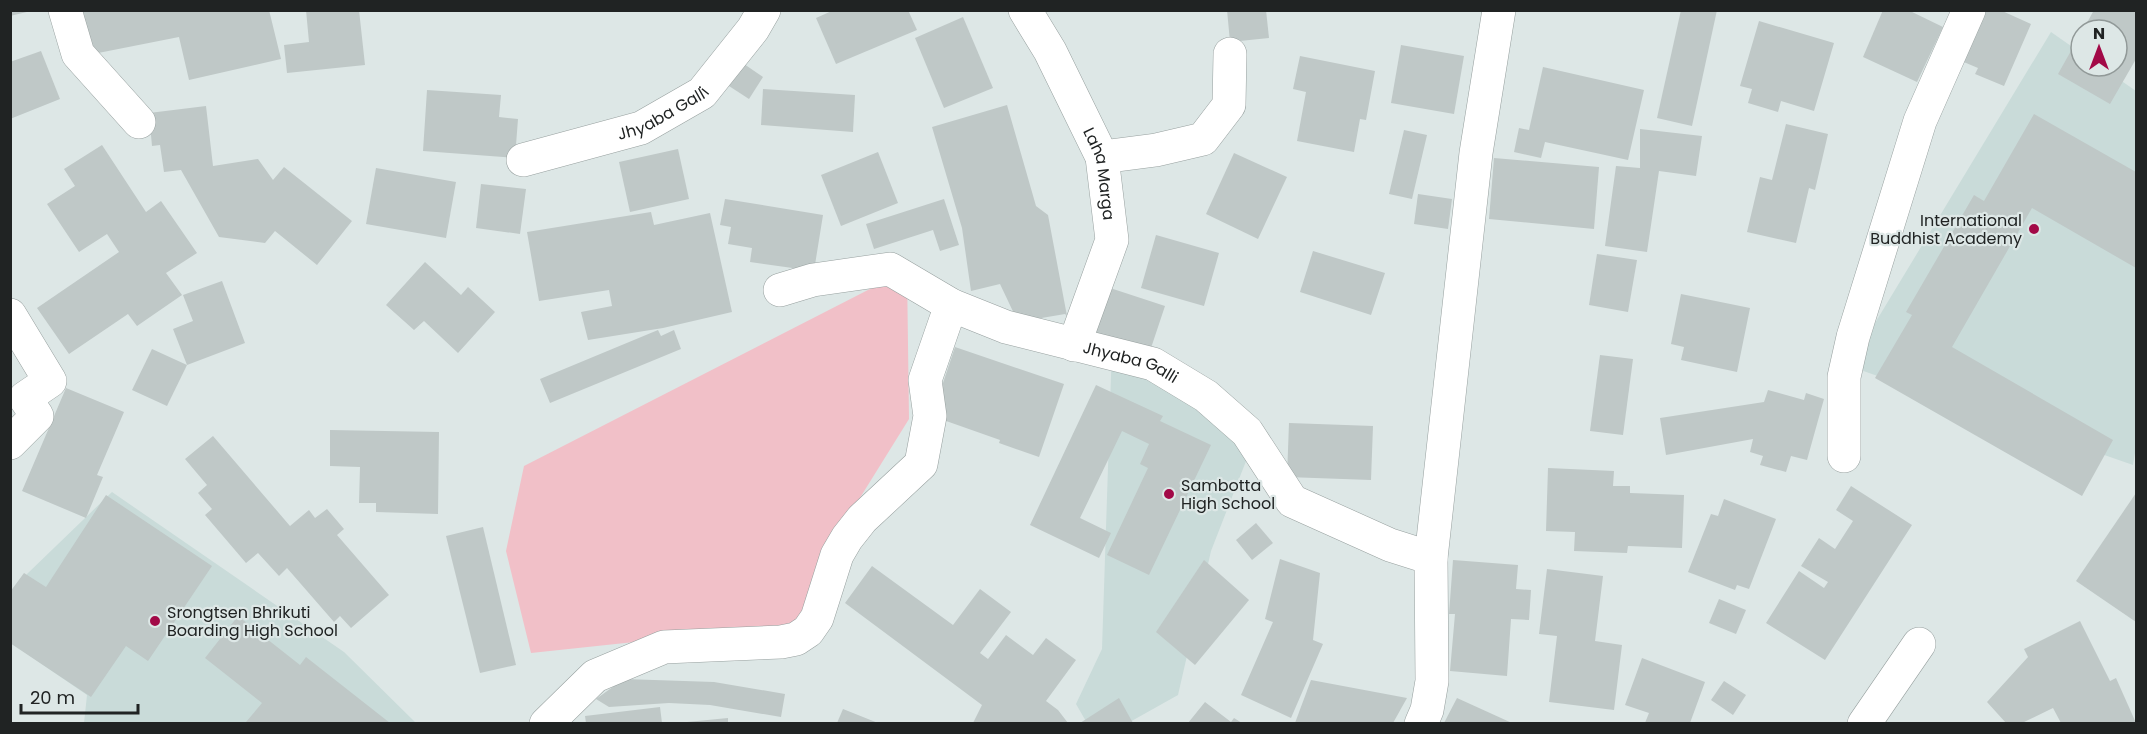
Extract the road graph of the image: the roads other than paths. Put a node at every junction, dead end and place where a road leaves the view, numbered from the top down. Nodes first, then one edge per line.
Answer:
1 (65, 10) edge
2 (764, 10) edge
3 (1025, 10) edge
4 (1499, 10) edge
5 (1969, 10) edge
6 (1230, 54) dead end
7 (139, 122) dead end
8 (1102, 157) junction
9 (523, 160) dead end
10 (780, 290) dead end
11 (951, 304) junction
12 (10, 315) edge
13 (1074, 345) junction
14 (10, 443) edge
15 (1844, 456) dead end
16 (1431, 558) junction
17 (1919, 644) dead end
18 (546, 723) edge
19 (1421, 723) edge
20 (1864, 723) edge

1 - 7 street
2 - 9 street, Jhyaba Galli
3 - 8 street, Laha Marga
4 - 16 street
5 - 15 street
6 - 8 street
8 - 13 street, Laha Marga
10 - 11 street, Jhyaba Galli
11 - 13 street, Jhyaba Galli
11 - 18 street
12 - 14 street
13 - 16 street, Jhyaba Galli
16 - 19 street
17 - 20 street

